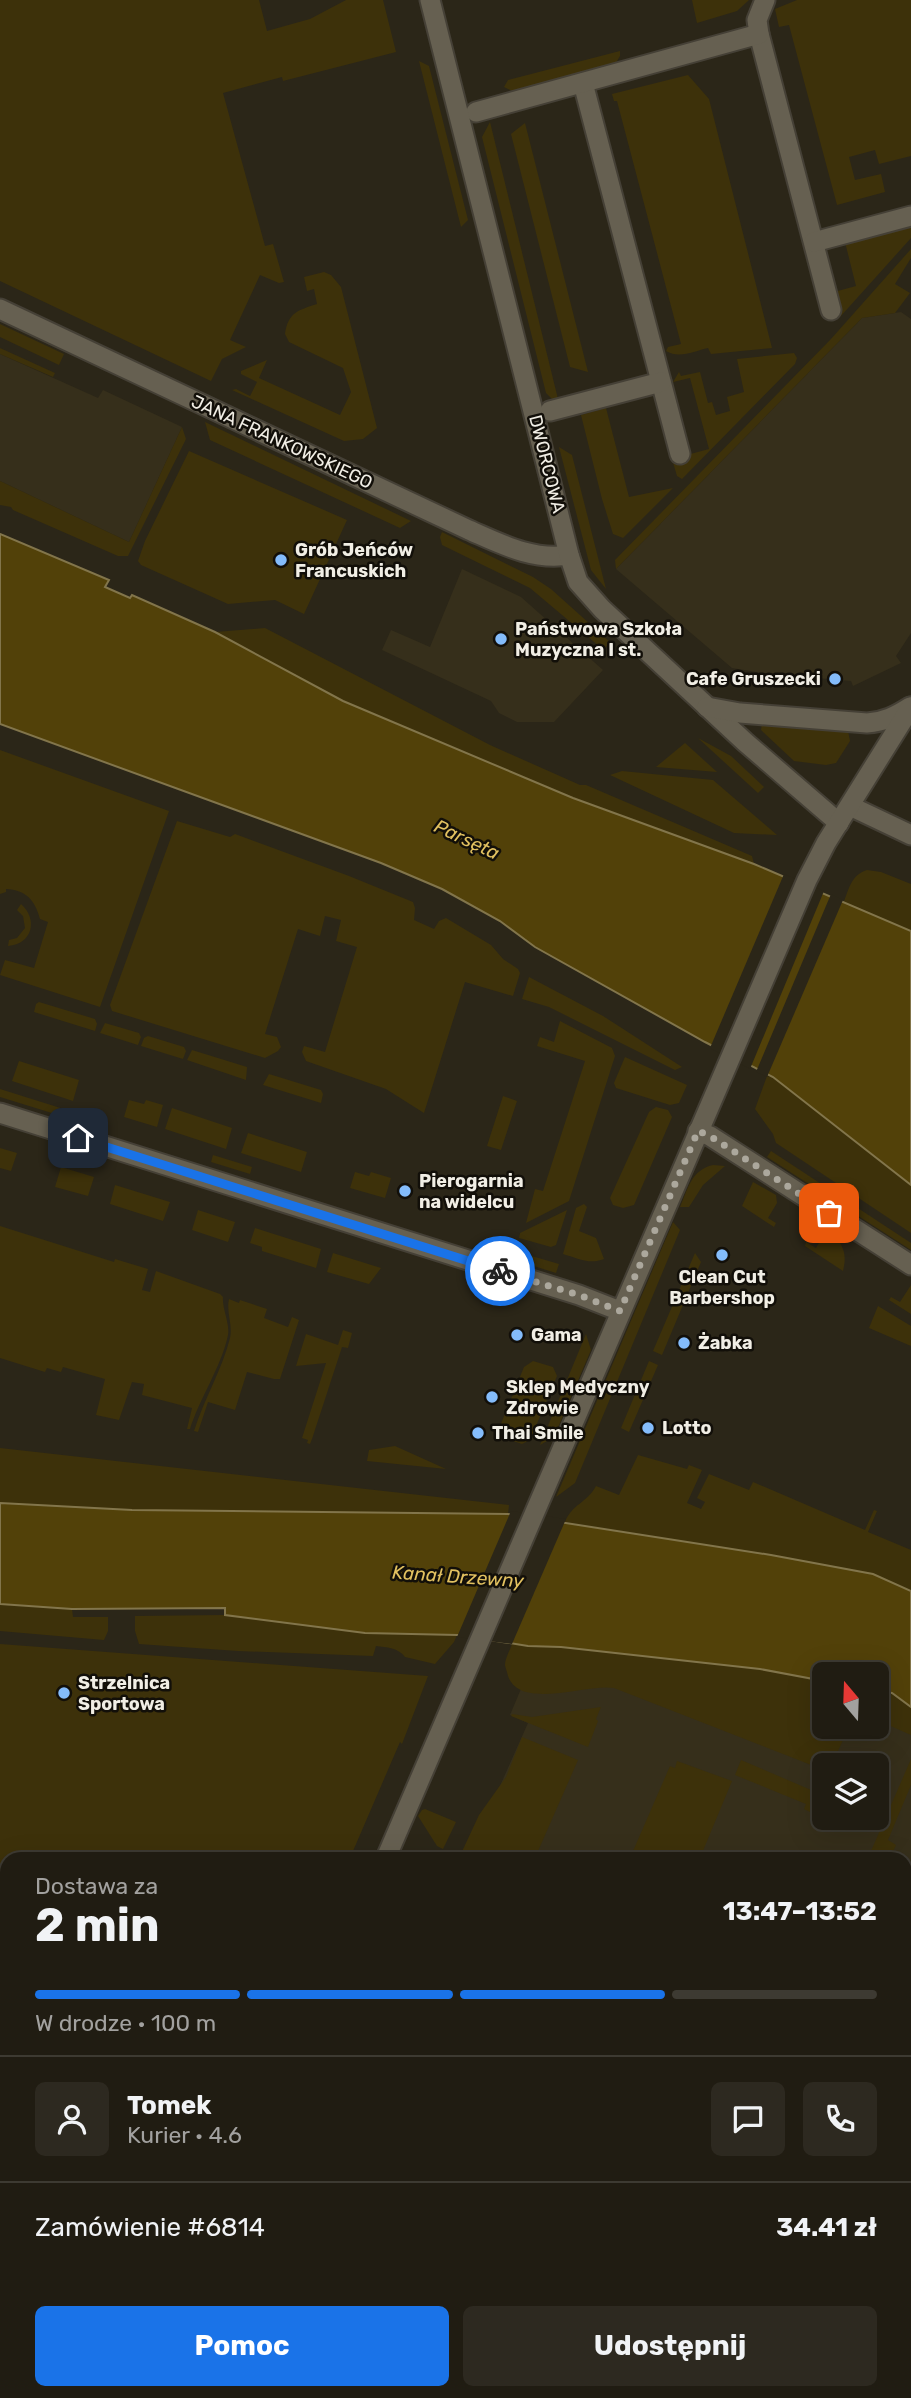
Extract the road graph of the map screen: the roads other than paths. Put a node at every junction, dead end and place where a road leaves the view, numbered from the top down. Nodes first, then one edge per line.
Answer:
1 (430, 0) edge
2 (765, 0) edge
3 (759, 34) junction
4 (583, 83) junction
5 (476, 113) dead end
6 (911, 216) edge
7 (814, 242) junction
8 (0, 309) edge
9 (831, 310) dead end
10 (661, 382) junction
11 (550, 411) dead end
12 (680, 454) dead end
13 (569, 555) junction
14 (707, 707) junction
15 (911, 707) edge
16 (845, 815) junction
17 (911, 835) edge
18 (0, 1113) edge
19 (698, 1131) junction
20 (911, 1265) edge
21 (620, 1311) junction
22 (389, 1852) edge

1 - 13 street, DWORCOWA
2 - 3 street
3 - 4 street
3 - 7 street
4 - 5 street
4 - 10 street
6 - 7 street
7 - 9 street
8 - 13 street, JANA FRANKOWSKIEGO
10 - 11 street
10 - 12 street
13 - 14 street, DWORCOWA
14 - 15 street
14 - 16 street, DWORCOWA
15 - 16 street
16 - 17 street, DWORCOWA
16 - 19 street
18 - 21 street
19 - 20 street
19 - 21 street
21 - 22 street

